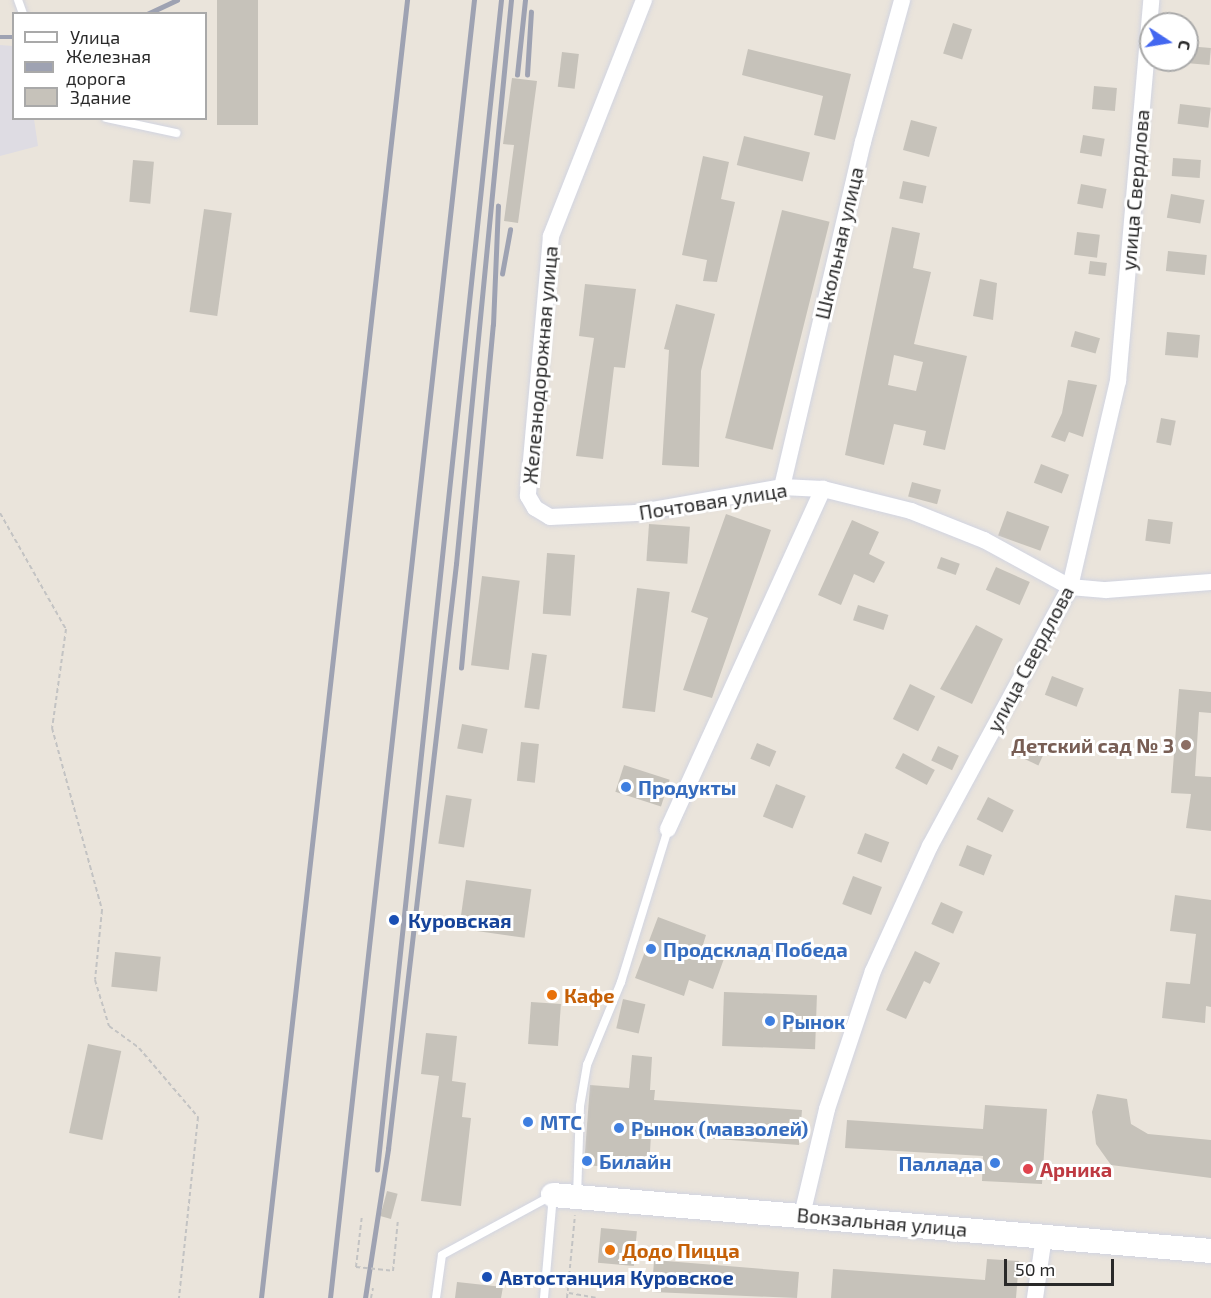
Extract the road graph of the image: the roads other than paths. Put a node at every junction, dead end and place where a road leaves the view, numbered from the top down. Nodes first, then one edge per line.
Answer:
1 (644, 0) edge
2 (902, 0) edge
3 (1151, 0) edge
4 (114, 120) edge
5 (176, 134) dead end
6 (782, 487) junction
7 (823, 489) junction
8 (528, 496) joint
9 (1211, 582) edge
10 (1070, 587) junction
11 (668, 829) joint
12 (553, 1195) junction
13 (577, 1197) junction
14 (802, 1215) junction
15 (1044, 1236) junction
16 (1211, 1251) edge
17 (436, 1298) edge
18 (544, 1298) edge
19 (1035, 1298) edge

1 - 8 street, Железнодорожная улица
2 - 6 street, Школьная улица
3 - 10 street, улица Свердлова
4 - 5 lane
6 - 7 street, Почтовая улица
6 - 8 street, Почтовая улица
7 - 10 street, Почтовая улица
7 - 11 street
9 - 10 street, Почтовая улица
10 - 14 street, улица Свердлова
11 - 13 lane
12 - 13 street, Вокзальная улица
12 - 17 lane
12 - 18 lane
13 - 14 street, Вокзальная улица
14 - 15 street, Вокзальная улица
15 - 16 street, Вокзальная улица
15 - 19 street

